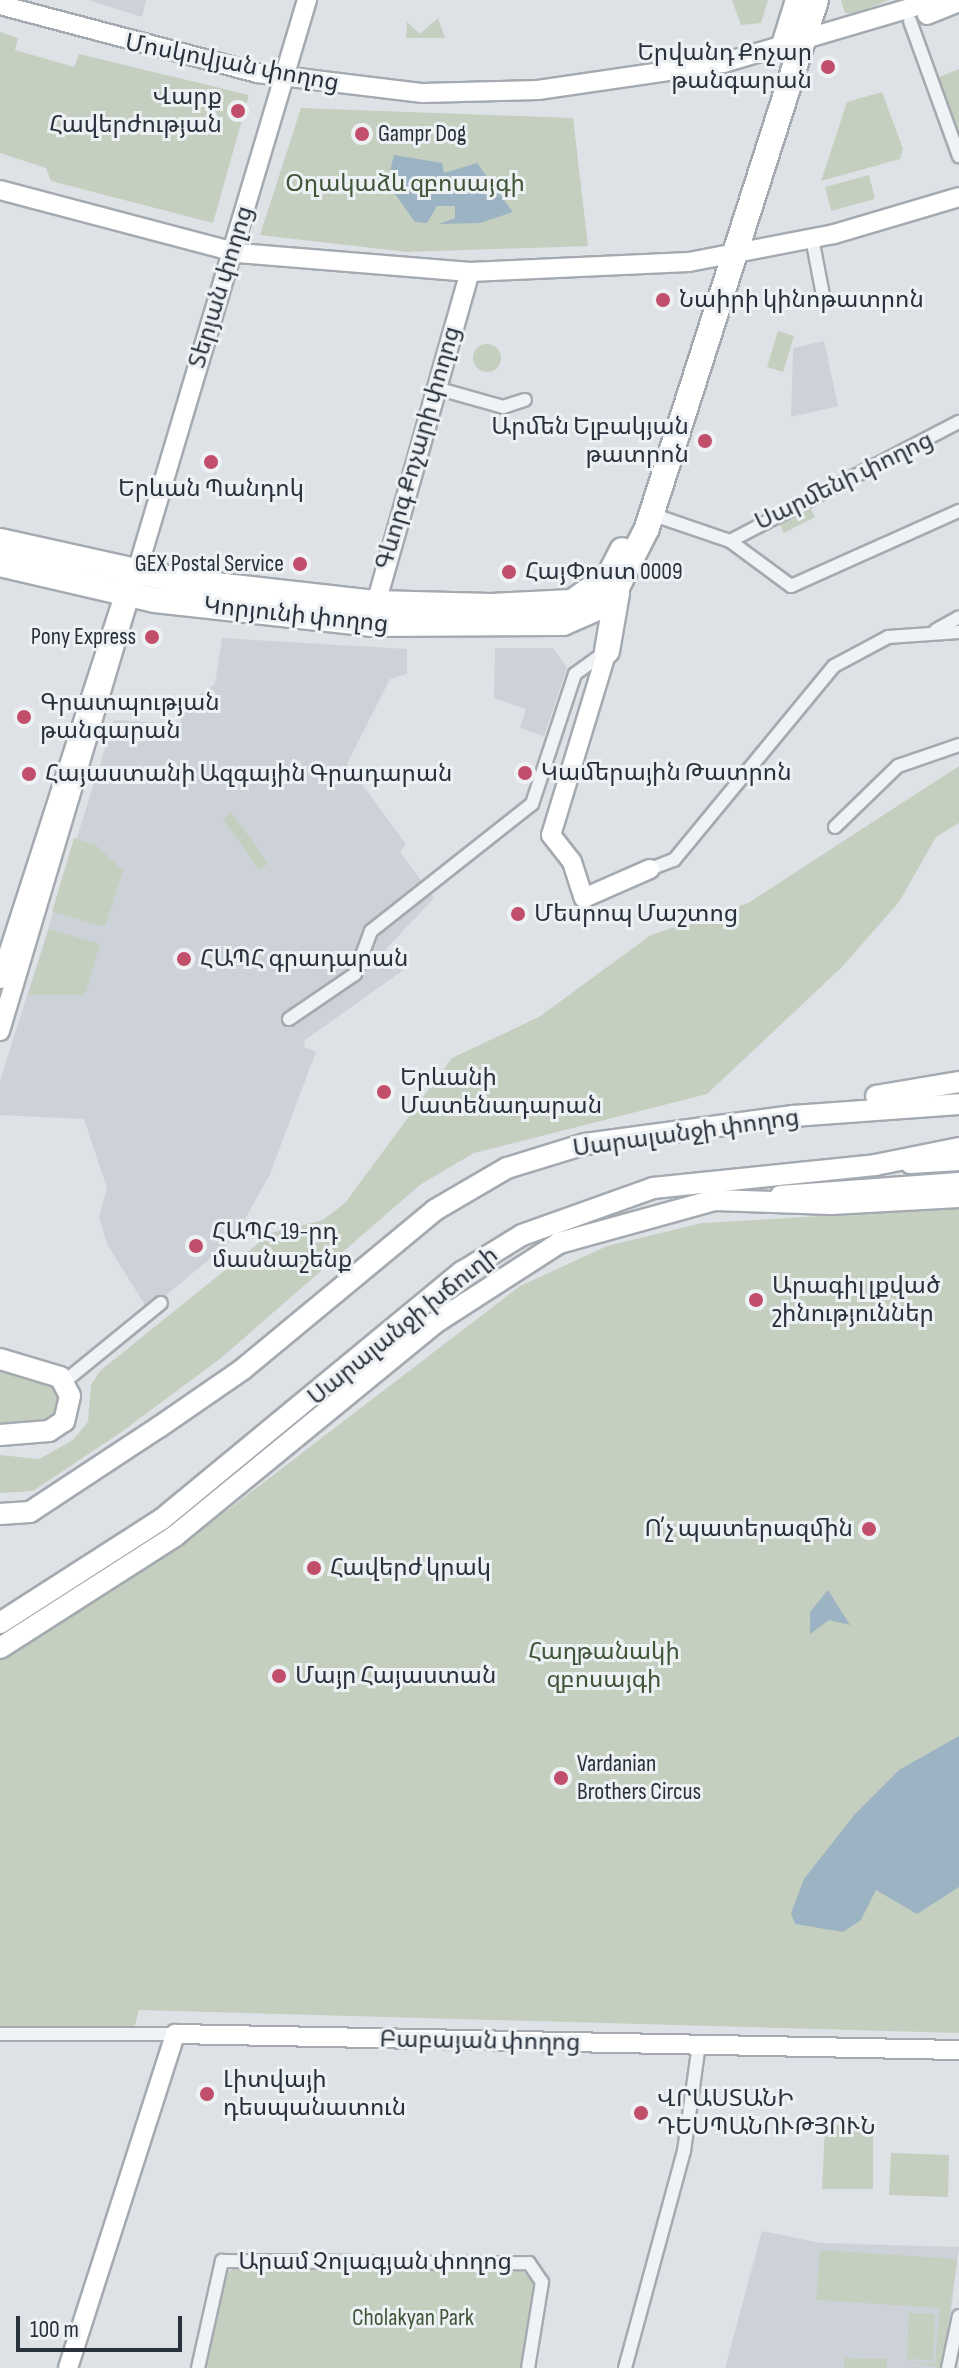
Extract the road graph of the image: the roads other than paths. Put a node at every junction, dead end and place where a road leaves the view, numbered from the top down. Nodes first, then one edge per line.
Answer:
1 (307, 0) edge
2 (798, 0) edge
3 (816, 0) edge
4 (937, 0) edge
5 (959, 2) edge
6 (0, 5) edge
7 (910, 21) junction
8 (794, 48) junction
9 (283, 78) junction
10 (959, 156) edge
11 (0, 190) edge
12 (959, 197) edge
13 (812, 238) junction
14 (232, 252) junction
15 (727, 254) junction
16 (470, 272) junction
17 (823, 295) dead end
18 (436, 388) junction
19 (525, 400) dead end
20 (959, 422) edge
21 (959, 511) edge
22 (651, 514) junction
23 (0, 541) edge
24 (730, 541) junction
25 (0, 564) edge
26 (129, 588) junction
27 (617, 593) junction
28 (594, 603) junction
29 (373, 613) junction
30 (428, 615) junction
31 (959, 617) edge
32 (563, 623) junction
33 (936, 630) junction
34 (959, 632) edge
35 (607, 651) junction
36 (959, 745) edge
37 (835, 827) dead end
38 (650, 869) joint
39 (0, 979) edge
40 (289, 1019) dead end
41 (0, 1031) edge
42 (959, 1082) edge
43 (959, 1104) edge
44 (793, 1116) junction
45 (959, 1148) edge
46 (959, 1161) edge
47 (875, 1165) junction
48 (959, 1182) edge
49 (753, 1197) junction
50 (959, 1197) edge
51 (552, 1220) junction
52 (559, 1243) junction
53 (161, 1303) dead end
54 (0, 1359) edge
55 (64, 1382) junction
56 (0, 1435) edge
57 (0, 1514) edge
58 (0, 1623) edge
59 (0, 1648) edge
60 (0, 2034) edge
61 (175, 2034) junction
62 (699, 2044) junction
63 (959, 2050) edge
64 (959, 2316) edge
65 (68, 2368) edge
66 (198, 2368) edge
67 (528, 2368) edge
68 (625, 2368) edge
69 (948, 2368) edge

1 - 9 street, Տերյան փողոց
2 - 8 highway
3 - 8 highway
4 - 8 street, Մոսկովյան փողոց
5 - 7 street, Մոսկովյան փողոց
6 - 9 street, Մոսկովյան փողոց
7 - 8 street, Մոսկովյան փողոց
7 - 10 street
8 - 9 street, Մոսկովյան փողոց
8 - 15 highway
9 - 14 street, Տերյան փողոց
11 - 14 street
12 - 13 street
13 - 15 street
13 - 17 street
14 - 16 street
14 - 26 street, Տերյան փողոց
15 - 16 street
15 - 22 highway
15 - 28 highway
16 - 18 street, Գևորգ Քոչարի փողոց
18 - 19 street
18 - 29 street, Գևորգ Քոչարի փողոց
20 - 24 street, Սարմենի փողոց
21 - 24 street, Սարմենի փողոց
22 - 24 street, Սարմենի փողոց
22 - 27 highway
23 - 26 highway, Կորյունի փողոց
25 - 26 highway, Կորյունի փողոց
26 - 29 highway, Կորյունի փողոց
26 - 39 street, Տերյան փողոց
26 - 41 street, Տերյան փողոց
27 - 28 highway
27 - 35 highway
28 - 30 highway, Կորյունի փողոց
28 - 32 highway, Կորյունի փողոց
29 - 30 highway, Կորյունի փողոց
30 - 32 highway, Կորյունի փողոց
31 - 33 street
32 - 35 highway
33 - 34 street
33 - 38 street
35 - 38 street
35 - 40 street
36 - 37 street
42 - 44 main road
43 - 44 main road, Սարալանջի փողոց
44 - 57 main road, Սարալանջի փողոց
45 - 47 main road
46 - 47 street, Սարալանջի խճուղի
47 - 51 main road, Սարալանջի խճուղի
48 - 49 street, Սարալանջի խճուղի
49 - 50 main road
49 - 52 main road, Սարալանջի խճուղի
51 - 52 main road
51 - 58 main road, Սարալանջի խճուղի
52 - 59 main road, Սարալանջի խճուղի
53 - 55 street
54 - 55 main road
55 - 56 main road
60 - 61 street, Բաբայան փողոց
61 - 62 street, Բաբայան փողոց
61 - 65 street
62 - 63 street, Բաբայան փողոց
62 - 68 street
64 - 69 street
66 - 67 street, Արամ Չոլագյան փողոց

